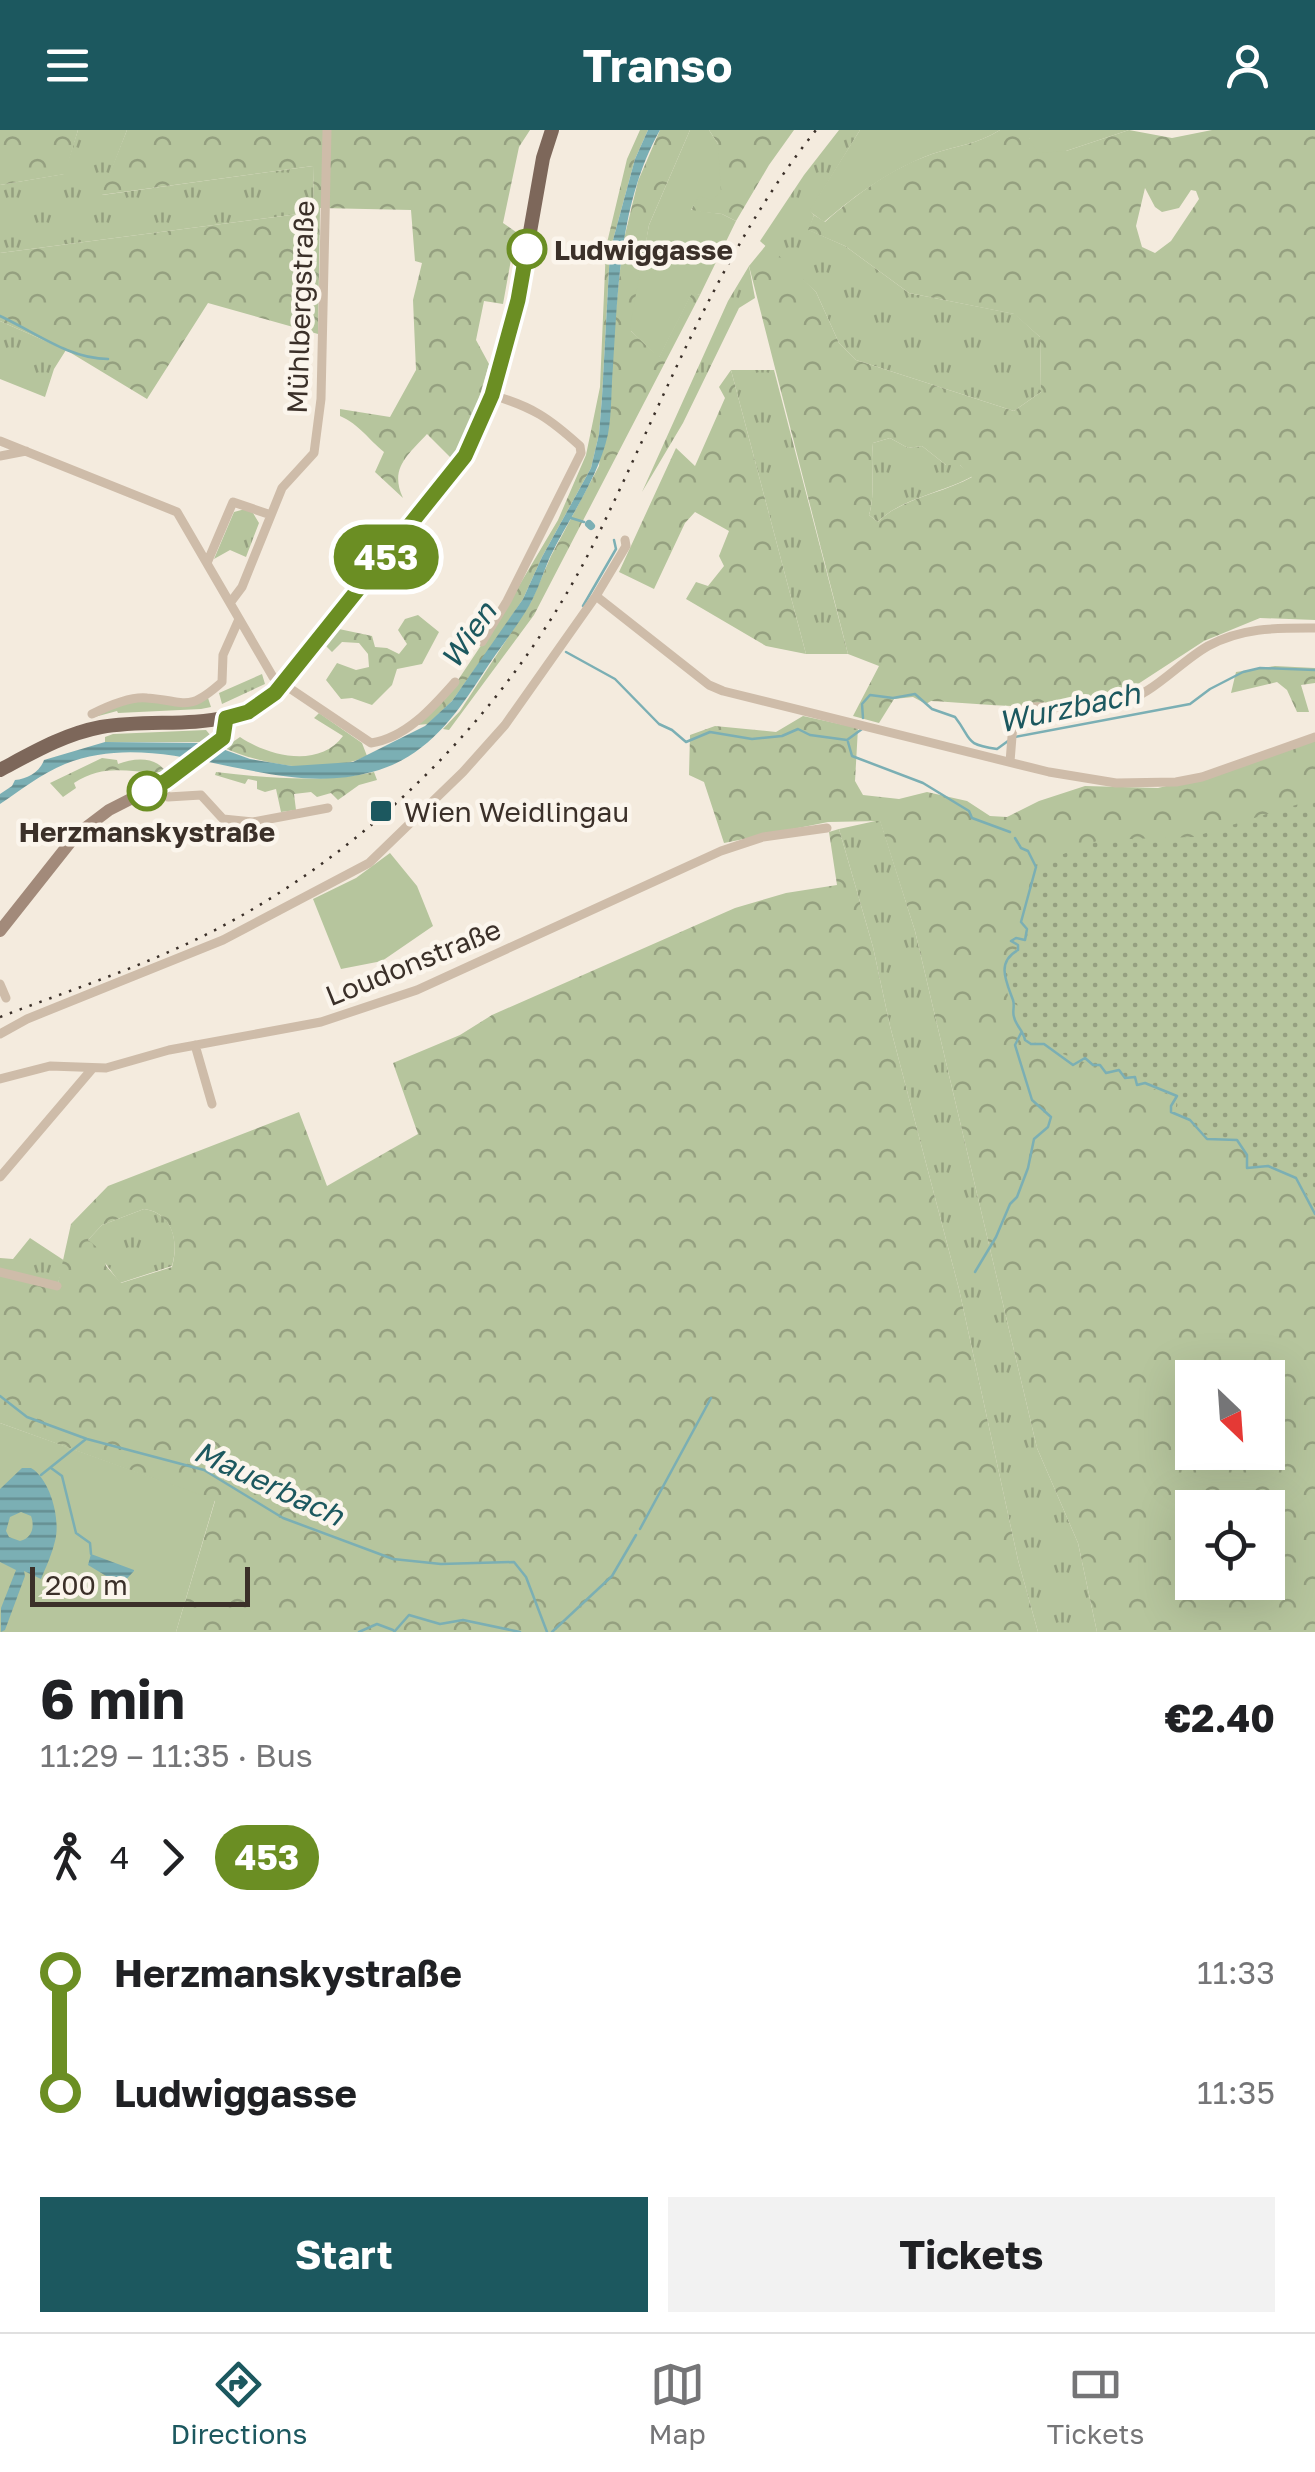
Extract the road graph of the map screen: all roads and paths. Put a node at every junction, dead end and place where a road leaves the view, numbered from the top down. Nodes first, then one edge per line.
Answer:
1 (327, 130) edge
2 (552, 130) edge
3 (492, 395) junction
4 (0, 441) edge
5 (26, 451) junction
6 (0, 456) edge
7 (270, 515) junction
8 (625, 540) dead end
9 (207, 563) junction
10 (596, 596) junction
11 (230, 603) junction
12 (239, 619) junction
13 (1315, 628) edge
14 (482, 642) dead end
15 (454, 682) dead end
16 (282, 685) junction
17 (92, 714) dead end
18 (226, 718) junction
19 (1315, 737) edge
20 (1011, 757) junction
21 (0, 770) edge
22 (160, 786) junction
23 (328, 808) dead end
24 (827, 828) dead end
25 (0, 931) edge
26 (0, 984) edge
27 (6, 998) dead end
28 (0, 1034) edge
29 (195, 1045) junction
30 (92, 1069) junction
31 (0, 1080) edge
32 (212, 1104) dead end
33 (0, 1177) edge
34 (0, 1272) edge
35 (57, 1286) dead end

1 - 7 street, Mühlbergstraße
2 - 3 main road
3 - 14 street
3 - 16 main road
4 - 5 street
5 - 6 street
5 - 9 street
7 - 9 street
7 - 11 street, Mühlbergstraße
8 - 10 street
9 - 11 street
10 - 20 street
10 - 28 street
11 - 12 street
12 - 16 street
12 - 17 street
13 - 20 street
15 - 16 street
16 - 18 main road
18 - 21 main road
18 - 22 main road
19 - 20 street
22 - 23 street
22 - 25 main road
24 - 29 street, Loudonstraße
26 - 27 street
29 - 30 street, Loudonstraße
29 - 32 street
30 - 31 street, Loudonstraße
30 - 33 street
34 - 35 street

